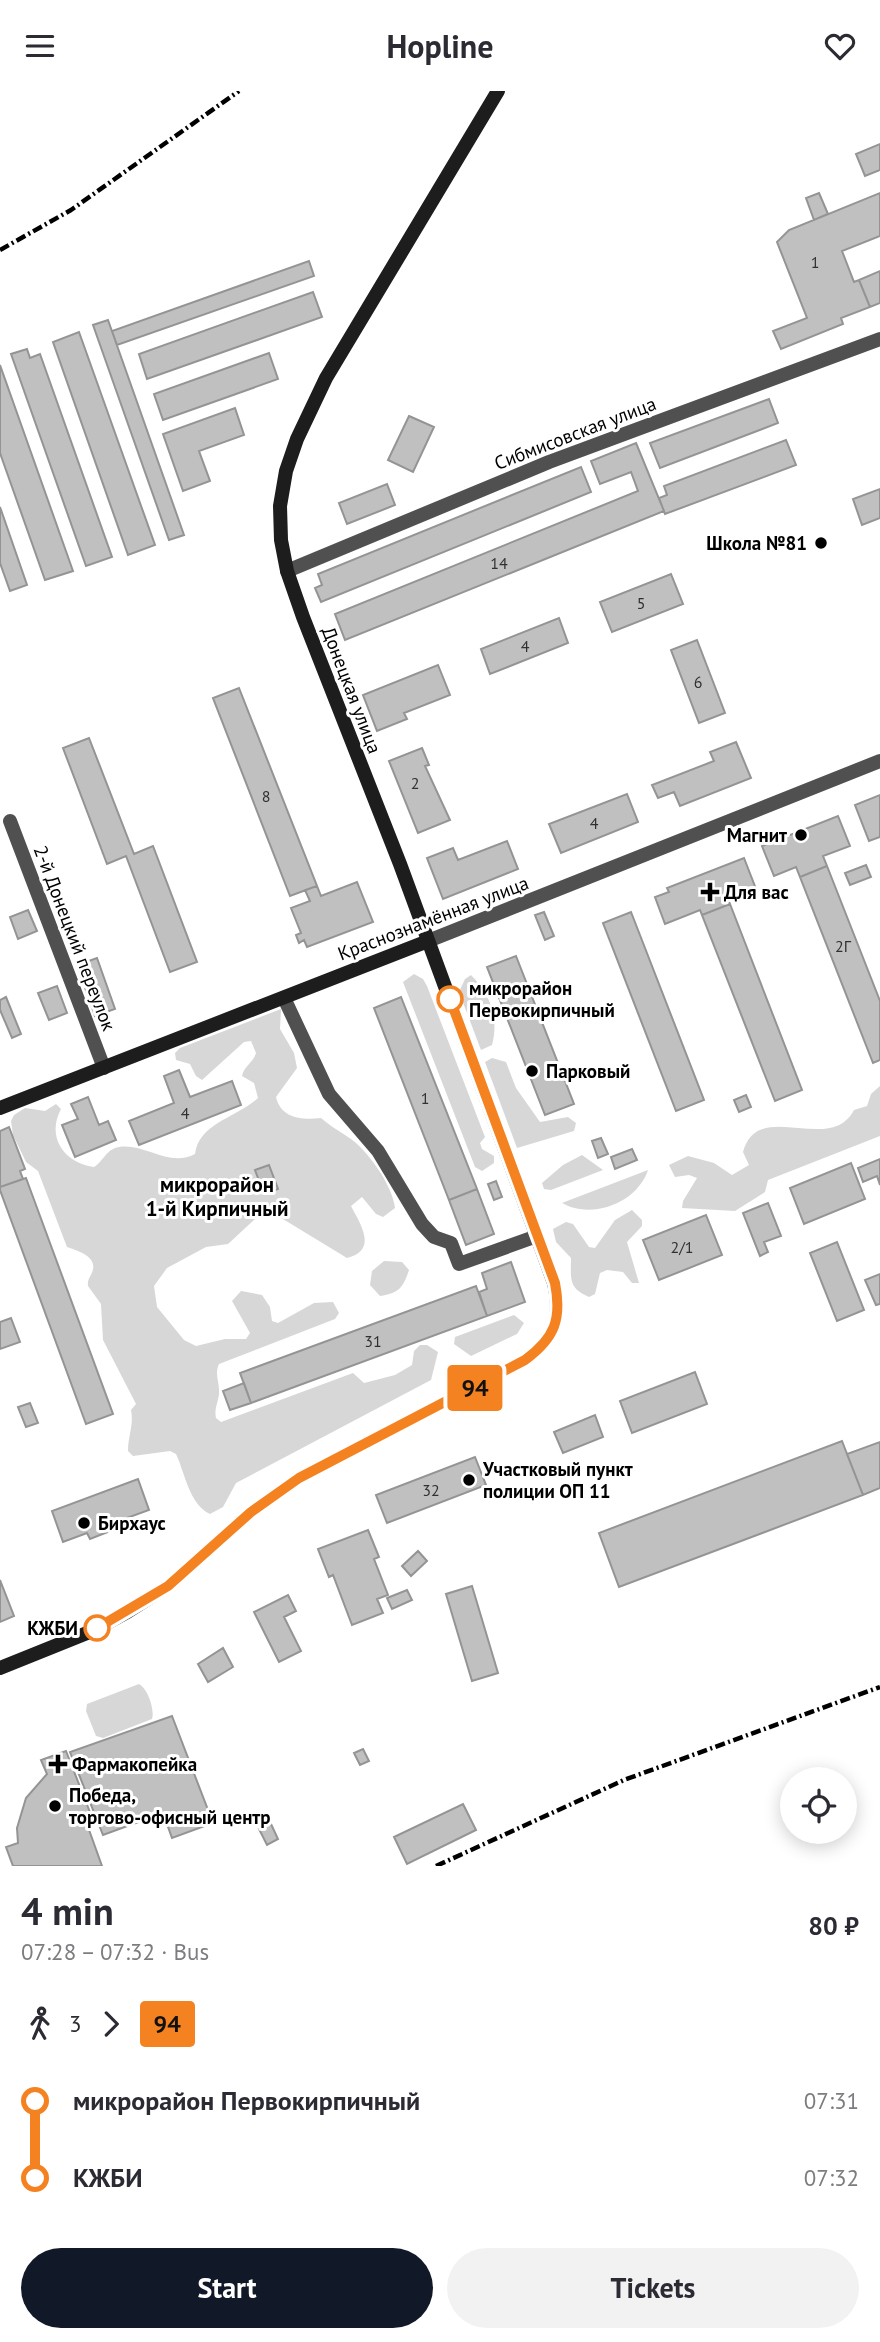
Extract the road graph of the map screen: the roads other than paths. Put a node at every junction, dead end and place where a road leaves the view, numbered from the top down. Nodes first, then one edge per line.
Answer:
1 (498, 91) edge
2 (880, 339) edge
3 (287, 571) junction
4 (880, 761) edge
5 (10, 821) dead end
6 (428, 941) junction
7 (284, 998) junction
8 (104, 1068) junction
9 (0, 1108) edge
10 (537, 1236) junction
11 (0, 1668) edge

1 - 3 main road, Донецкая улица
2 - 3 street, Сибмисовская улица
3 - 6 main road, Донецкая улица
4 - 6 street, Краснознамённая улица
5 - 8 street, 2-й Донецкий переулок
6 - 7 main road, Краснознамённая улица
6 - 10 main road, Донецкая улица
7 - 8 main road, Краснознамённая улица
7 - 10 street
8 - 9 main road, Краснознамённая улица
10 - 11 main road, Донецкая улица

